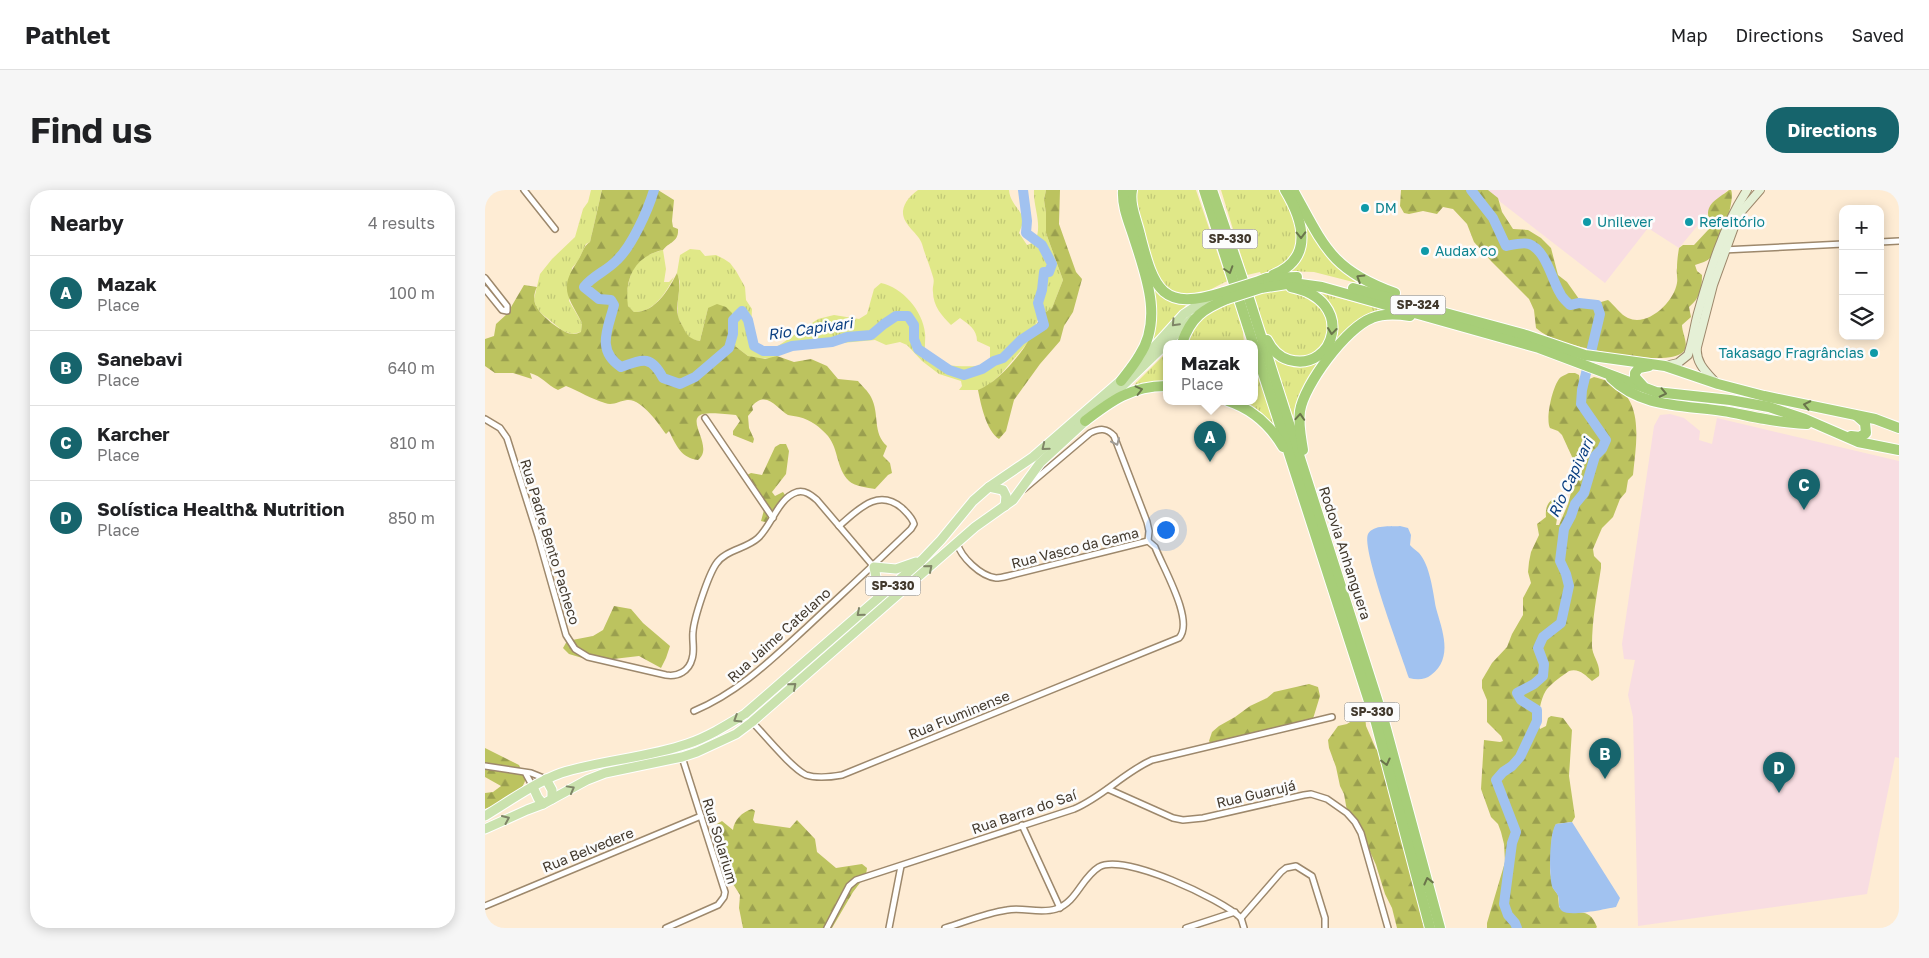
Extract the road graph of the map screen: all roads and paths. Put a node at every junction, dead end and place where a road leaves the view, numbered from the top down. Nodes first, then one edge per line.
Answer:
1 (524, 190) edge
2 (1123, 190) edge
3 (1132, 190) edge
4 (1199, 190) edge
5 (1204, 190) edge
6 (1212, 190) edge
7 (1218, 190) edge
8 (1285, 190) edge
9 (1293, 190) edge
10 (1747, 190) edge
11 (1760, 190) edge
12 (1225, 226) junction
13 (555, 229) dead end
14 (1899, 241) edge
15 (1884, 242) edge
16 (1839, 244) edge
17 (1221, 246) junction
18 (1721, 250) junction
19 (485, 278) edge
20 (1265, 283) junction
21 (485, 290) edge
22 (1222, 295) junction
23 (1253, 310) junction
24 (1201, 312) junction
25 (1244, 317) junction
26 (1452, 318) junction
27 (1171, 340) edge
28 (1183, 340) edge
29 (1248, 340) edge
30 (1252, 340) edge
31 (1163, 348) edge
32 (1573, 356) junction
33 (1258, 358) edge
34 (1665, 366) junction
35 (1603, 373) junction
36 (1121, 381) junction
37 (1718, 384) junction
38 (1163, 386) edge
39 (1644, 388) junction
40 (1236, 405) edge
41 (1855, 415) junction
42 (705, 418) dead end
43 (485, 419) edge
44 (1085, 421) junction
45 (1821, 426) junction
46 (1899, 428) edge
47 (1840, 435) junction
48 (1899, 450) edge
49 (989, 487) junction
50 (1309, 499) junction
51 (1013, 500) junction
52 (1005, 506) junction
53 (773, 518) junction
54 (839, 526) junction
55 (1148, 541) junction
56 (957, 543) junction
57 (922, 560) junction
58 (873, 567) junction
59 (878, 598) junction
60 (1184, 629) joint
61 (694, 711) dead end
62 (1332, 717) dead end
63 (752, 722) junction
64 (682, 757) junction
65 (485, 766) edge
66 (526, 774) junction
67 (546, 779) junction
68 (533, 787) junction
69 (1108, 789) junction
70 (553, 800) junction
71 (543, 804) junction
72 (485, 816) edge
73 (701, 816) junction
74 (1022, 825) junction
75 (485, 829) edge
76 (901, 866) junction
77 (485, 906) edge
78 (1060, 908) junction
79 (1235, 912) junction
80 (1241, 918) junction
81 (665, 928) edge
82 (827, 928) edge
83 (889, 928) edge
84 (945, 928) edge
85 (1186, 928) edge
86 (1244, 928) edge
87 (1325, 928) edge
88 (1388, 928) edge
89 (1430, 928) edge
90 (1440, 928) edge

1 - 13 street
2 - 36 highway
3 - 22 highway
4 - 17 highway
5 - 17 highway, Rodovia Anhanguera / SP-330
6 - 12 highway, Rodovia Anhanguera / SP-330
7 - 12 highway
8 -> 20 highway
26 -> 9 highway
10 - 18 street
11 - 18 street
12 - 23 highway, Rodovia Anhanguera / SP-330
14 - 15 street
16 - 18 street
17 -> 25 highway, Rodovia Anhanguera / SP-330
18 - 34 street
18 - 37 street
19 - 21 street
20 - 22 highway, bridge
20 -> 23 highway
20 - 26 highway, SP-324
22 - 24 highway, SP-330
22 -> 36 main road, SP-330
23 - 50 highway, Rodovia Anhanguera / SP-330
24 - 27 main road, SP-330
24 - 28 highway
25 - 29 highway
25 - 30 highway, Rodovia Anhanguera / SP-330
26 - 32 highway, SP-324
50 -> 26 highway
31 - 44 main road, SP-330
32 - 34 highway, SP-324
32 - 35 highway, SP-324
33 - 50 highway, Rodovia Anhanguera / SP-330
34 - 37 highway, SP-324
34 - 39 highway
35 - 39 highway, SP-324
35 - 45 highway
36 -> 49 main road, SP-330
41 -> 37 highway, SP-324
44 -> 38 highway
39 -> 45 highway, SP-324
40 - 50 highway
41 - 46 highway, SP-324
41 - 47 highway
42 - 53 street
43 - 53 street, Rua Padre Bento Pacheco
44 - 51 main road, SP-330
45 - 47 highway, SP-324
47 - 48 highway, SP-324
49 - 52 main road
49 - 57 main road, SP-330
50 -> 89 highway, Rodovia Anhanguera / SP-330
90 -> 50 highway, Rodovia Anhanguera / SP-330
51 - 52 main road, SP-330
51 -> 55 street
52 - 56 main road, SP-330
53 - 54 street, Rua Padre Bento Pacheco
54 - 58 street, Rua Padre Bento Pacheco
54 - 58 street, Rua Jaime Catelano
55 - 56 street, Rua Vasco da Gama
55 - 60 street, Rua Vasco da Gama
63 -> 56 main road, SP-330
57 - 58 main road
57 - 59 main road, SP-330
58 - 59 main road
58 - 61 street, Rua Jaime Catelano
59 -> 67 main road, SP-330
60 - 63 street, Rua Fluminense
62 - 69 street, Rua Barra do Saí
63 - 64 main road, SP-330
70 -> 64 main road, SP-330
64 - 73 street, Rua Solarium
65 - 66 street
66 - 67 street
66 - 68 street
67 - 68 main road, SP-330
67 - 70 main road
68 - 71 main road
68 - 72 main road, SP-330
69 - 74 street, Rua Barra do Saí
69 - 88 street, Rua Guarujá
70 - 71 main road, SP-330
75 -> 71 main road, SP-330
73 - 77 street, Rua Belvedere
73 - 81 street, Rua Solarium
74 - 76 street, Rua Barra do Saí
74 - 78 street
76 - 82 street, Rua Barra do Saí
76 - 83 street
78 - 79 street
78 - 84 street
79 - 80 street
79 - 85 street
80 - 86 street
80 - 87 street

